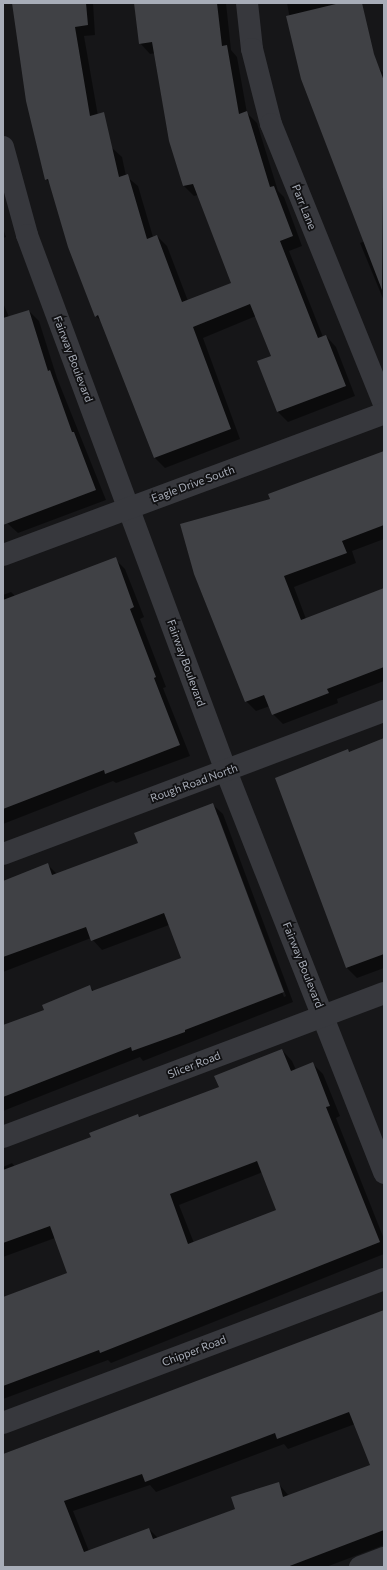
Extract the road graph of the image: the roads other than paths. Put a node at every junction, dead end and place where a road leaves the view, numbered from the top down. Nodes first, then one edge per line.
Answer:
1 (247, 3) edge
2 (3, 147) edge
3 (384, 404) edge
4 (384, 414) edge
5 (129, 508) junction
6 (3, 555) edge
7 (384, 711) edge
8 (226, 771) junction
9 (3, 854) edge
10 (384, 993) edge
11 (324, 1016) junction
12 (3, 1137) edge
13 (384, 1173) edge
14 (384, 1279) edge
15 (3, 1423) edge
16 (384, 1558) edge
17 (360, 1567) edge

1 - 3 street, Parr Lane
2 - 5 street, Fairway Boulevard
4 - 5 street, Eagle Drive South
5 - 6 street, Eagle Drive South
5 - 8 street, Fairway Boulevard
7 - 8 street, Rough Road North
8 - 9 street, Rough Road North
8 - 11 street, Fairway Boulevard
10 - 11 street, Slicer Road
11 - 12 street, Slicer Road
11 - 13 street, Fairway Boulevard
14 - 15 street, Chipper Road
16 - 17 street

